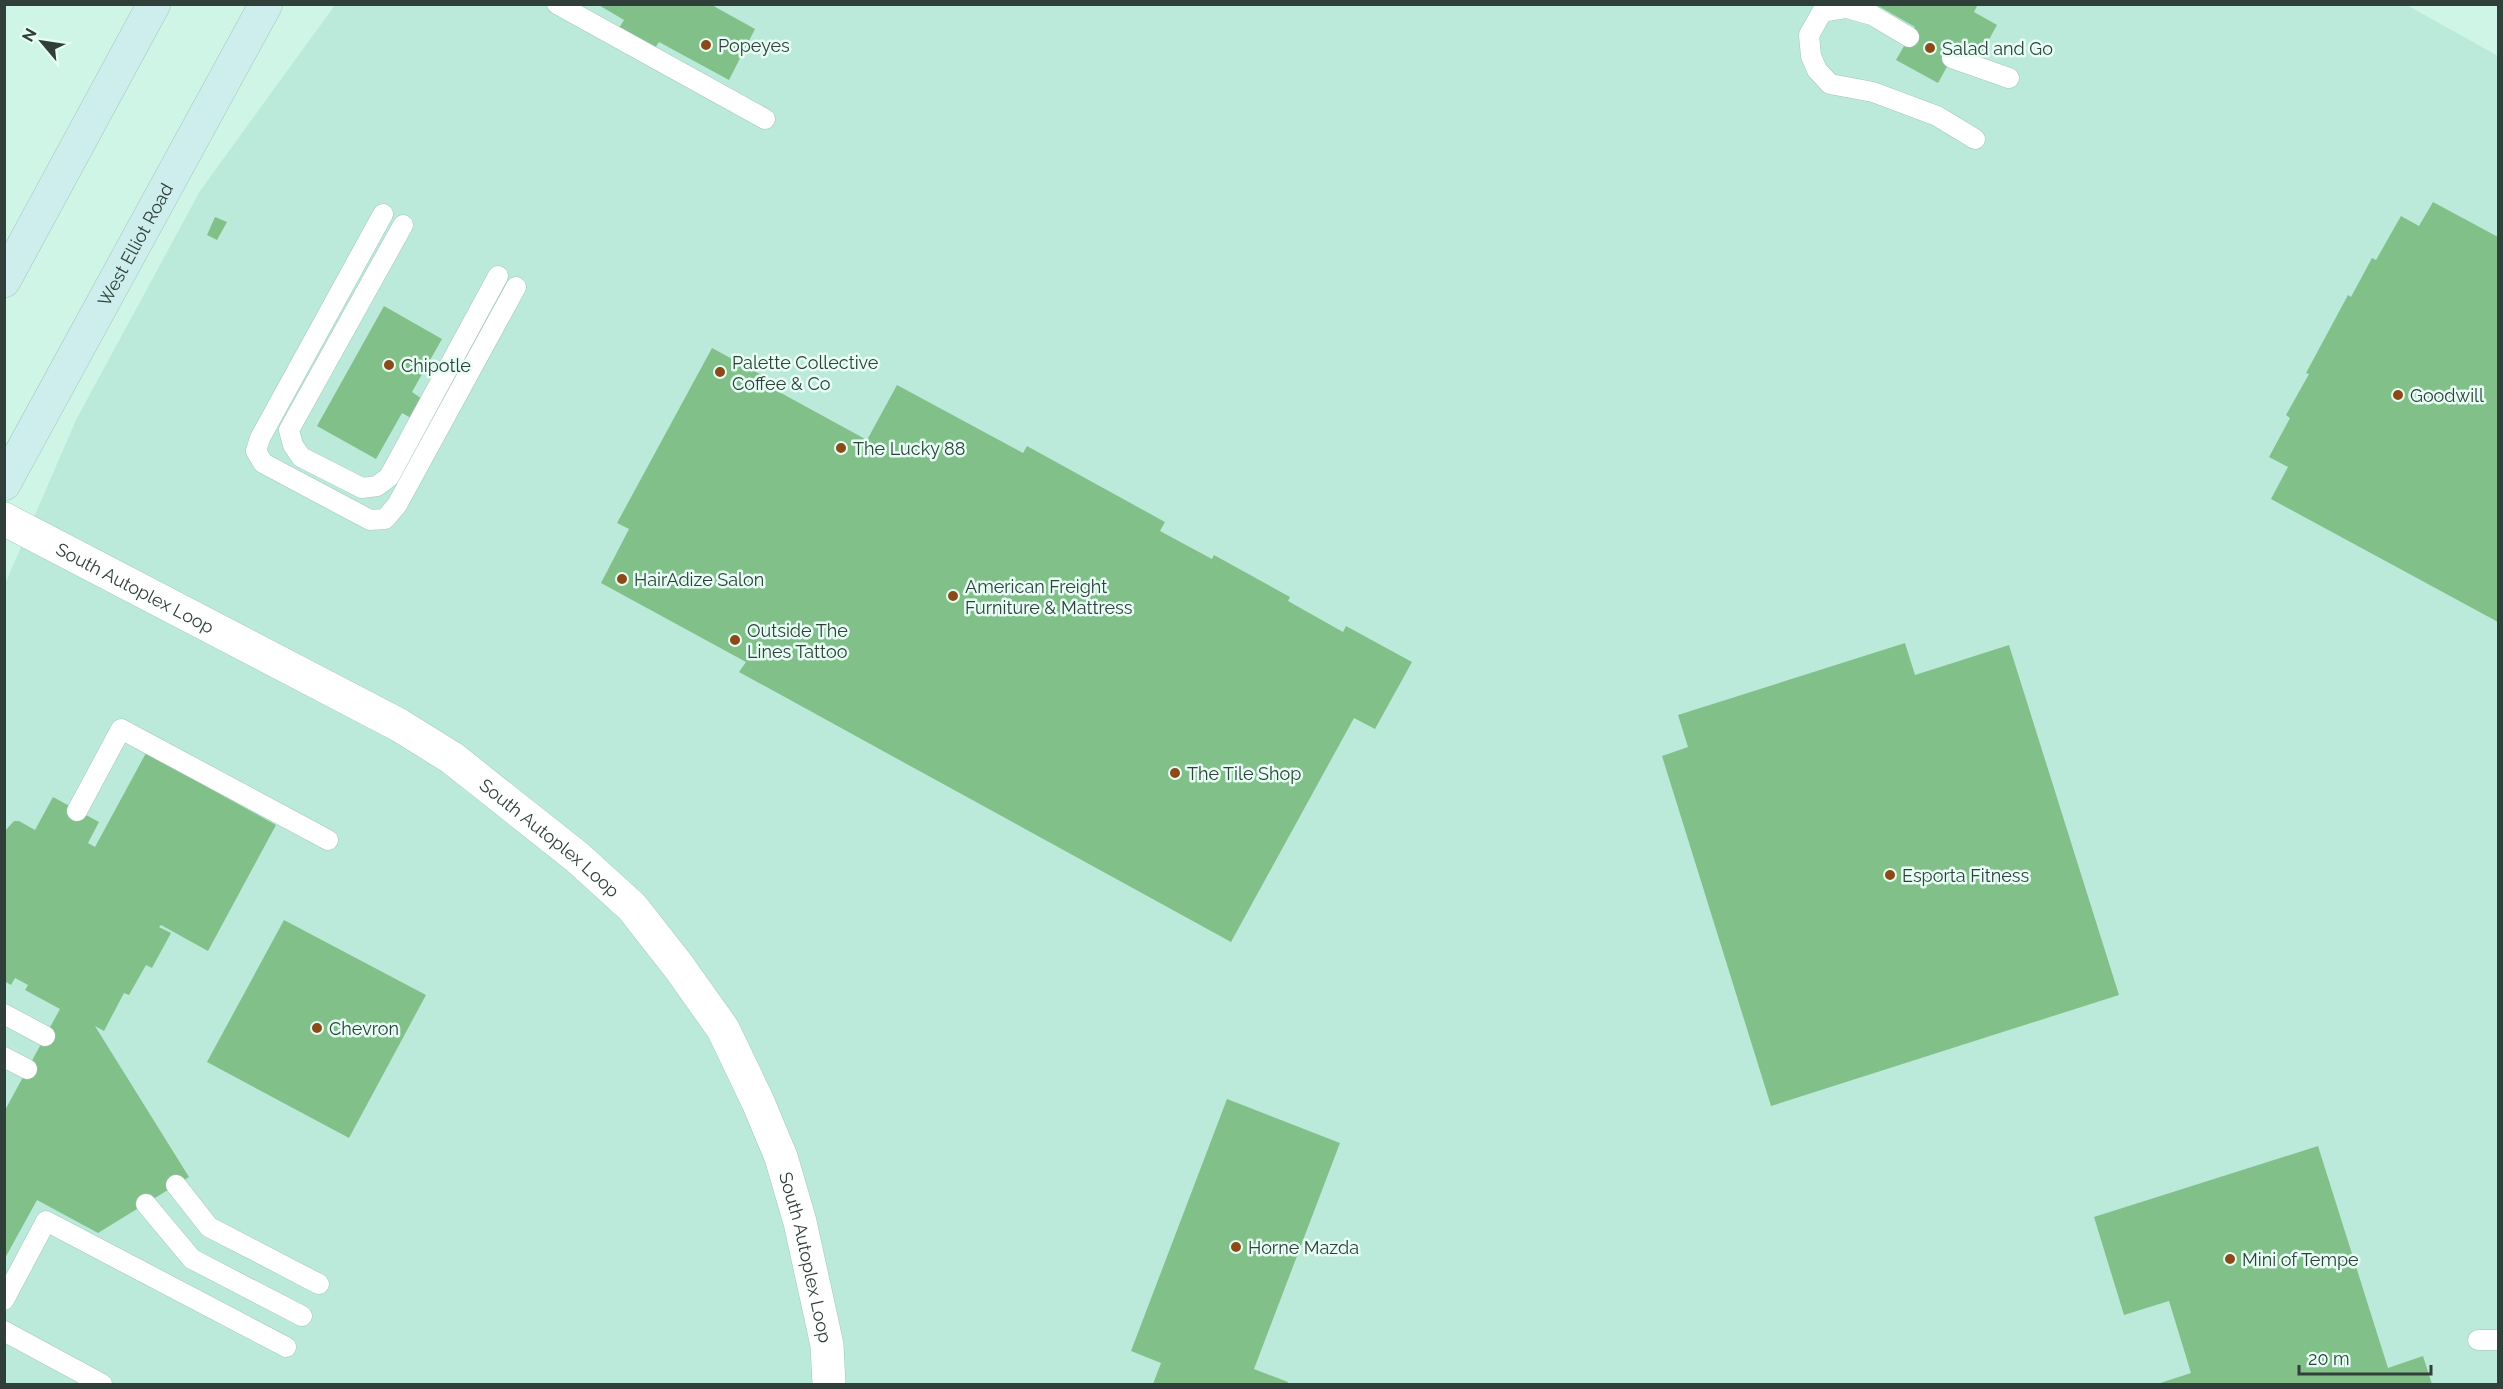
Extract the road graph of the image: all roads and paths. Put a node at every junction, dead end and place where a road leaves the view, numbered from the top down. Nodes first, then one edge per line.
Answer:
1 (154, 4) edge
2 (266, 4) edge
3 (557, 4) edge
4 (1909, 37) dead end
5 (1952, 58) dead end
6 (2009, 78) dead end
7 (765, 119) dead end
8 (1975, 139) dead end
9 (383, 214) dead end
10 (403, 225) dead end
11 (498, 276) dead end
12 (4, 281) edge
13 (516, 287) dead end
14 (4, 484) edge
15 (4, 519) edge
16 (77, 811) dead end
17 (328, 840) dead end
18 (4, 1014) edge
19 (45, 1036) dead end
20 (4, 1057) edge
21 (27, 1069) dead end
22 (176, 1185) dead end
23 (146, 1204) dead end
24 (319, 1284) dead end
25 (4, 1300) edge
26 (302, 1316) dead end
27 (4, 1331) edge
28 (2478, 1340) dead end
29 (2499, 1341) edge
30 (286, 1347) dead end
31 (102, 1384) edge
32 (829, 1384) edge

1 - 12 main road
2 - 14 main road, West Elliot Road
3 - 7 lane
4 - 8 lane
5 - 6 lane
9 - 13 lane
10 - 11 lane
15 - 32 street, South Autoplex Loop
16 - 17 lane
18 - 19 lane
20 - 21 lane
22 - 24 lane
23 - 26 lane
25 - 30 lane
27 - 31 lane
28 - 29 lane

